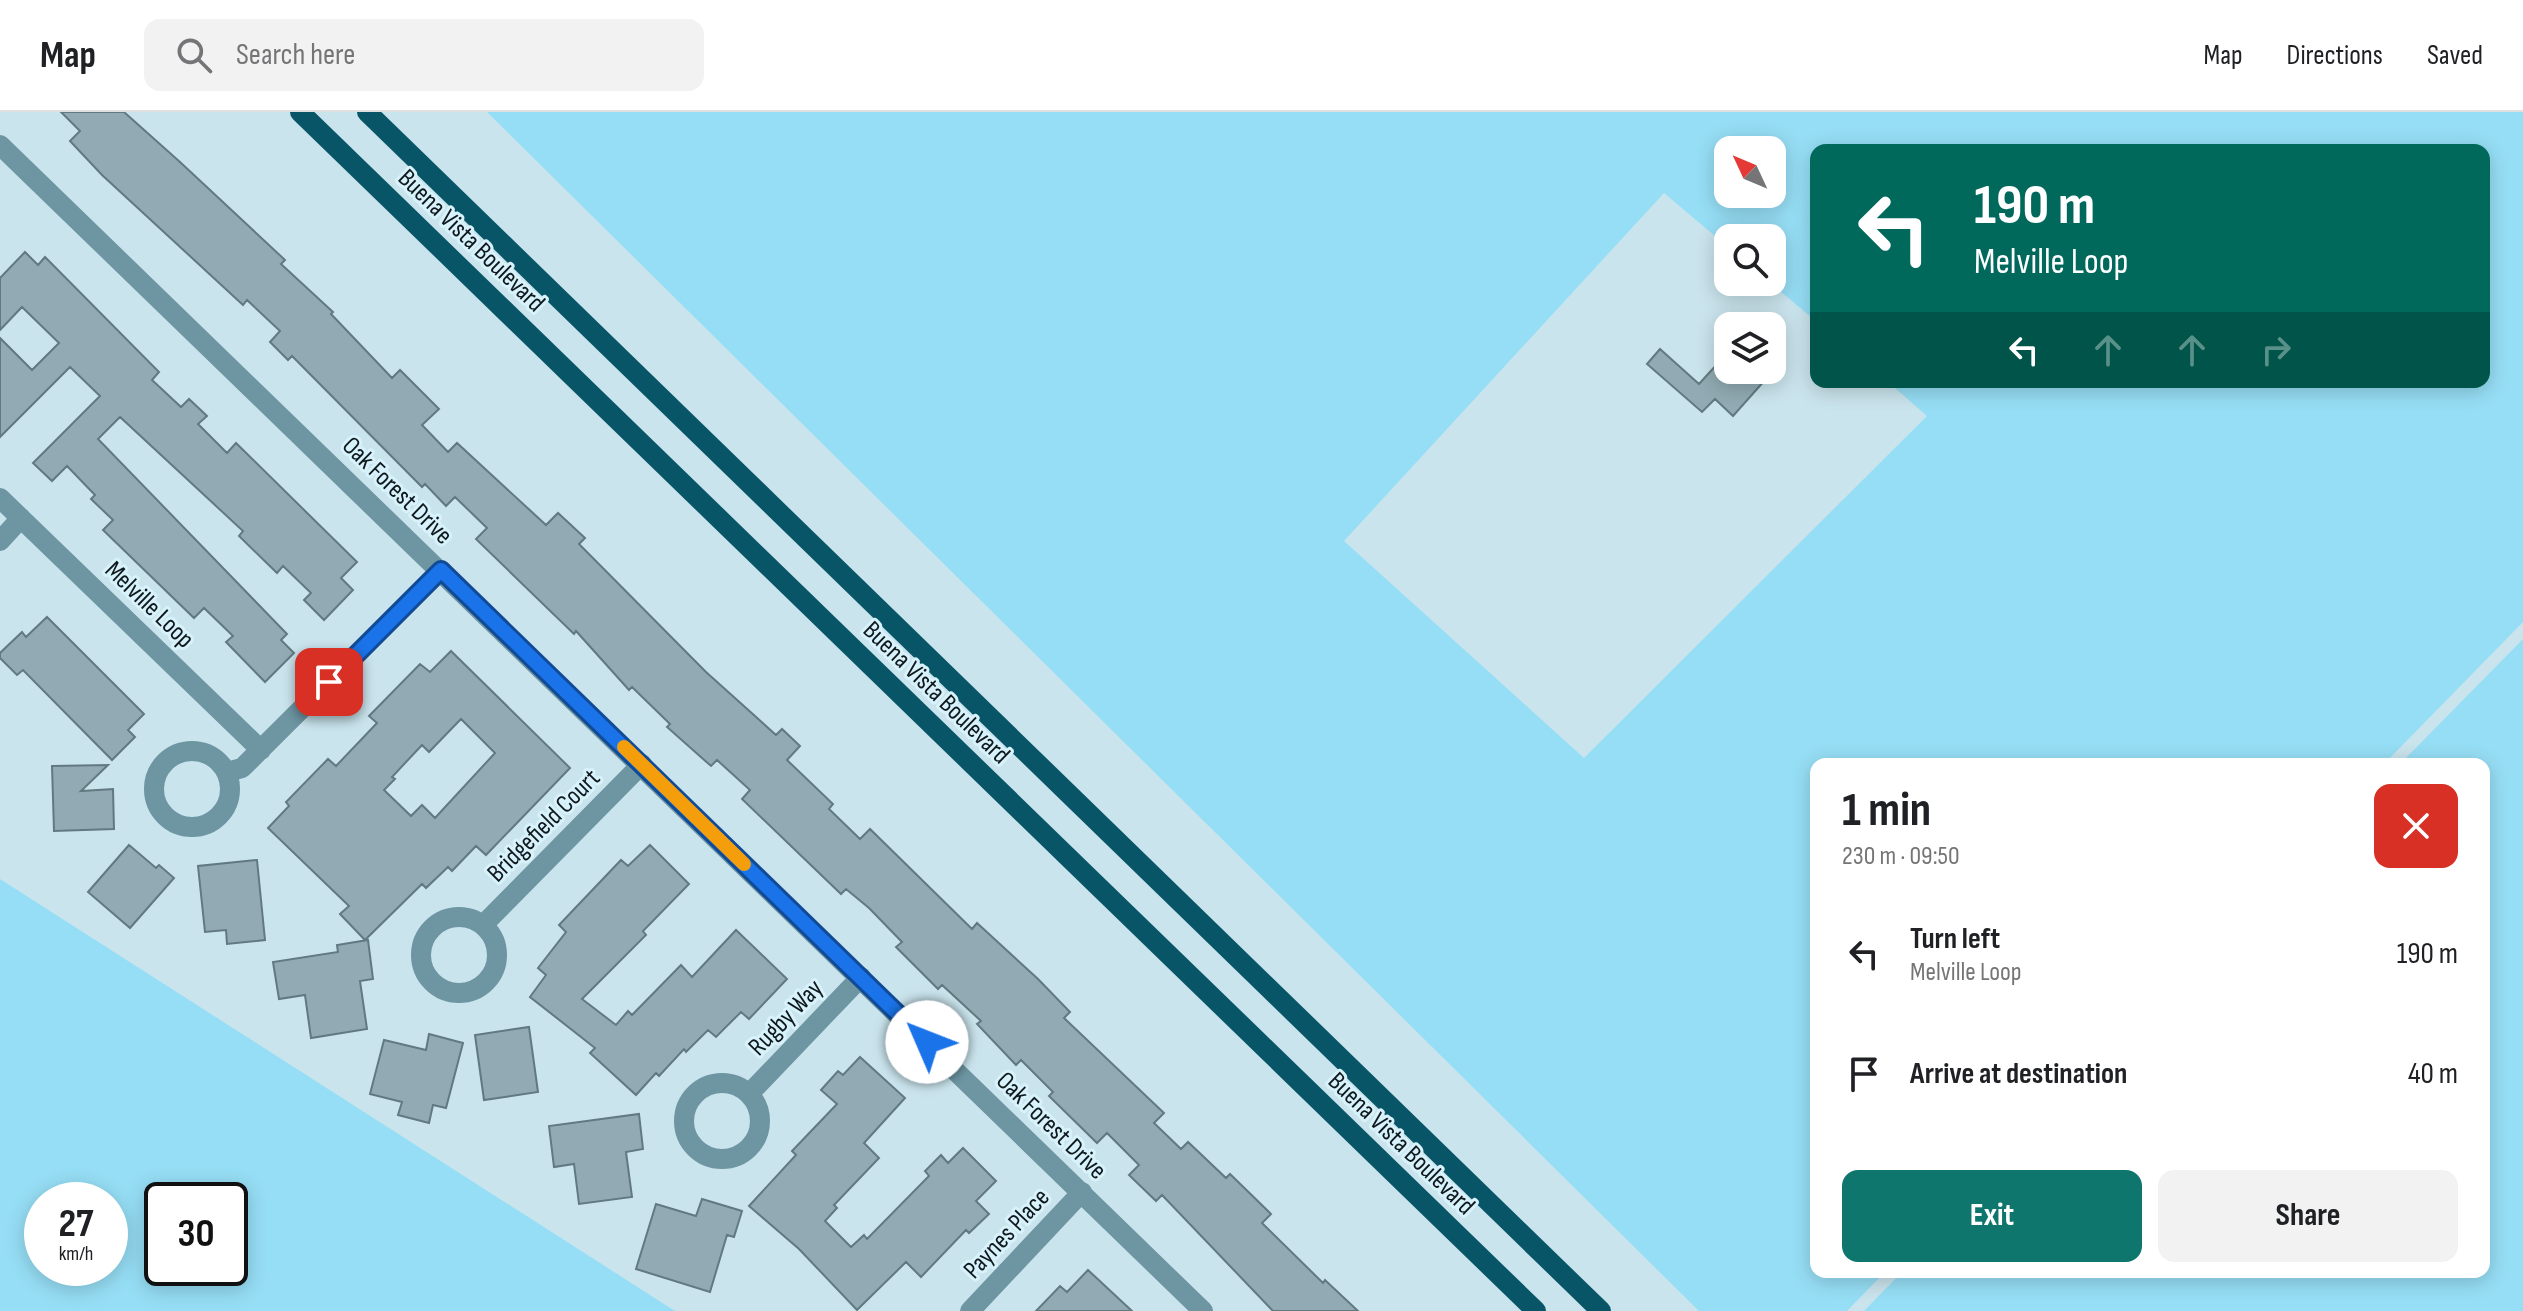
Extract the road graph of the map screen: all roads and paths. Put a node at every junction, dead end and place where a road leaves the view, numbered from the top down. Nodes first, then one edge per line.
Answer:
1 (300, 112) edge
2 (367, 112) edge
3 (2, 152) edge
4 (0, 498) edge
5 (21, 518) junction
6 (0, 541) edge
7 (441, 570) junction
8 (261, 750) junction
9 (642, 764) junction
10 (227, 772) dead end
11 (483, 925) dead end
12 (861, 977) junction
13 (749, 1094) dead end
14 (1082, 1192) junction
15 (970, 1311) edge
16 (1203, 1311) edge
17 (1536, 1311) edge
18 (1601, 1311) edge

1 - 17 main road, Buena Vista Boulevard
2 - 18 main road, Buena Vista Boulevard
3 - 7 street, Oak Forest Drive
4 - 5 street, Melville Loop
5 - 6 street
5 - 8 street, Melville Loop
7 - 8 street
7 - 9 street, Oak Forest Drive
8 - 10 street
9 - 11 street, Bridgefield Court
9 - 12 street, Oak Forest Drive
12 - 13 street, Rugby Way
12 - 14 street, Oak Forest Drive
14 - 15 street, Paynes Place
14 - 16 street, Oak Forest Drive

